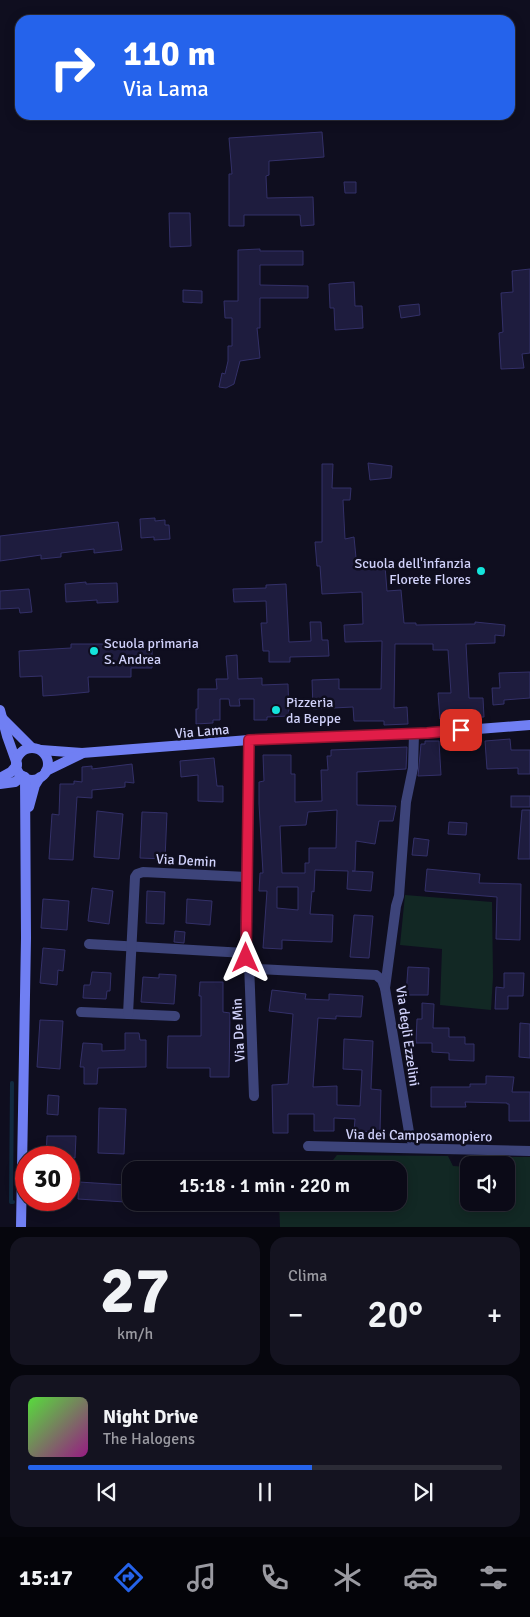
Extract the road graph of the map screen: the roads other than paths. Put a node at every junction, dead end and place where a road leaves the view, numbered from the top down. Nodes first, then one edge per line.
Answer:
1 (2, 714) edge
2 (530, 724) edge
3 (414, 734) junction
4 (249, 740) junction
5 (36, 749) junction
6 (82, 754) junction
7 (17, 764) junction
8 (43, 774) junction
9 (24, 777) junction
10 (0, 778) edge
11 (0, 784) edge
12 (26, 818) junction
13 (247, 877) junction
14 (89, 944) dead end
15 (132, 946) junction
16 (247, 958) junction
17 (385, 988) junction
18 (81, 1012) dead end
19 (128, 1014) junction
20 (174, 1016) dead end
21 (254, 1096) dead end
22 (308, 1146) dead end
23 (417, 1148) junction
24 (530, 1151) edge
25 (21, 1227) edge

1 - 5 street
1 - 7 street
2 - 3 street, Via Lama
3 - 4 street, Via Lama
3 - 17 street, Via degli Ezzelini
4 - 6 street, Via Lama
4 - 13 street
5 - 6 street, Via Lama
5 - 7 street
5 - 8 street
6 - 8 street, Via Lama
7 - 9 street
7 - 10 street
8 - 9 street
8 - 12 street
9 - 11 street
9 - 12 street
12 - 25 street
13 - 15 street, Via Demin
13 - 16 street
14 - 15 street
15 - 16 street
15 - 19 street
16 - 17 street
16 - 21 street, Via De Min
17 - 23 street, Via degli Ezzelini
18 - 19 street
19 - 20 street
22 - 23 street, Via dei Camposamopiero
23 - 24 street, Via dei Camposamopiero

